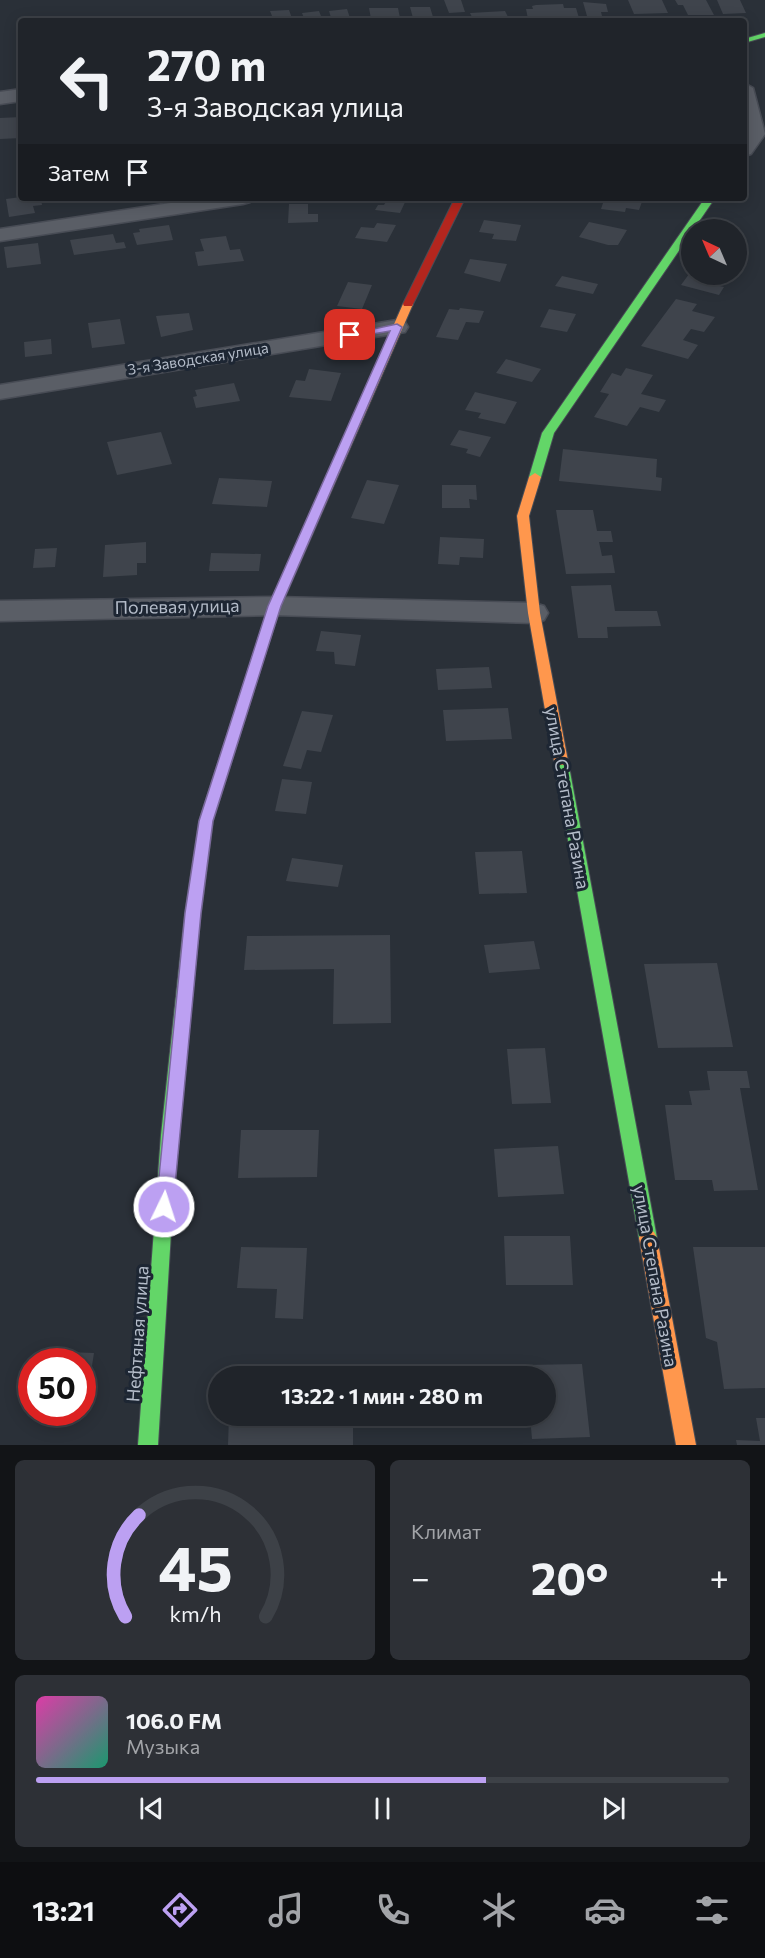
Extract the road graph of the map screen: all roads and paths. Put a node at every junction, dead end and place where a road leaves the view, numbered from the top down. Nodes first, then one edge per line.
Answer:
1 (765, 35) edge
2 (747, 40) edge
3 (18, 95) edge
4 (0, 98) edge
5 (747, 98) edge
6 (747, 146) edge
7 (223, 201) edge
8 (459, 201) edge
9 (708, 201) edge
10 (0, 235) edge
11 (397, 327) junction
12 (0, 392) edge
13 (275, 606) junction
14 (0, 611) edge
15 (534, 613) junction
16 (148, 1445) edge
17 (686, 1445) edge

1 - 2 main road
3 - 4 street
5 - 6 street
7 - 10 street
8 - 11 main road, Нефтяная улица
9 - 15 main road, улица Степана Разина
11 - 12 street, 3-я Заводская улица
11 - 13 main road, Нефтяная улица
13 - 14 street, Полевая улица
13 - 15 street, Полевая улица
13 - 16 main road, Нефтяная улица
15 - 17 main road, улица Степана Разина

